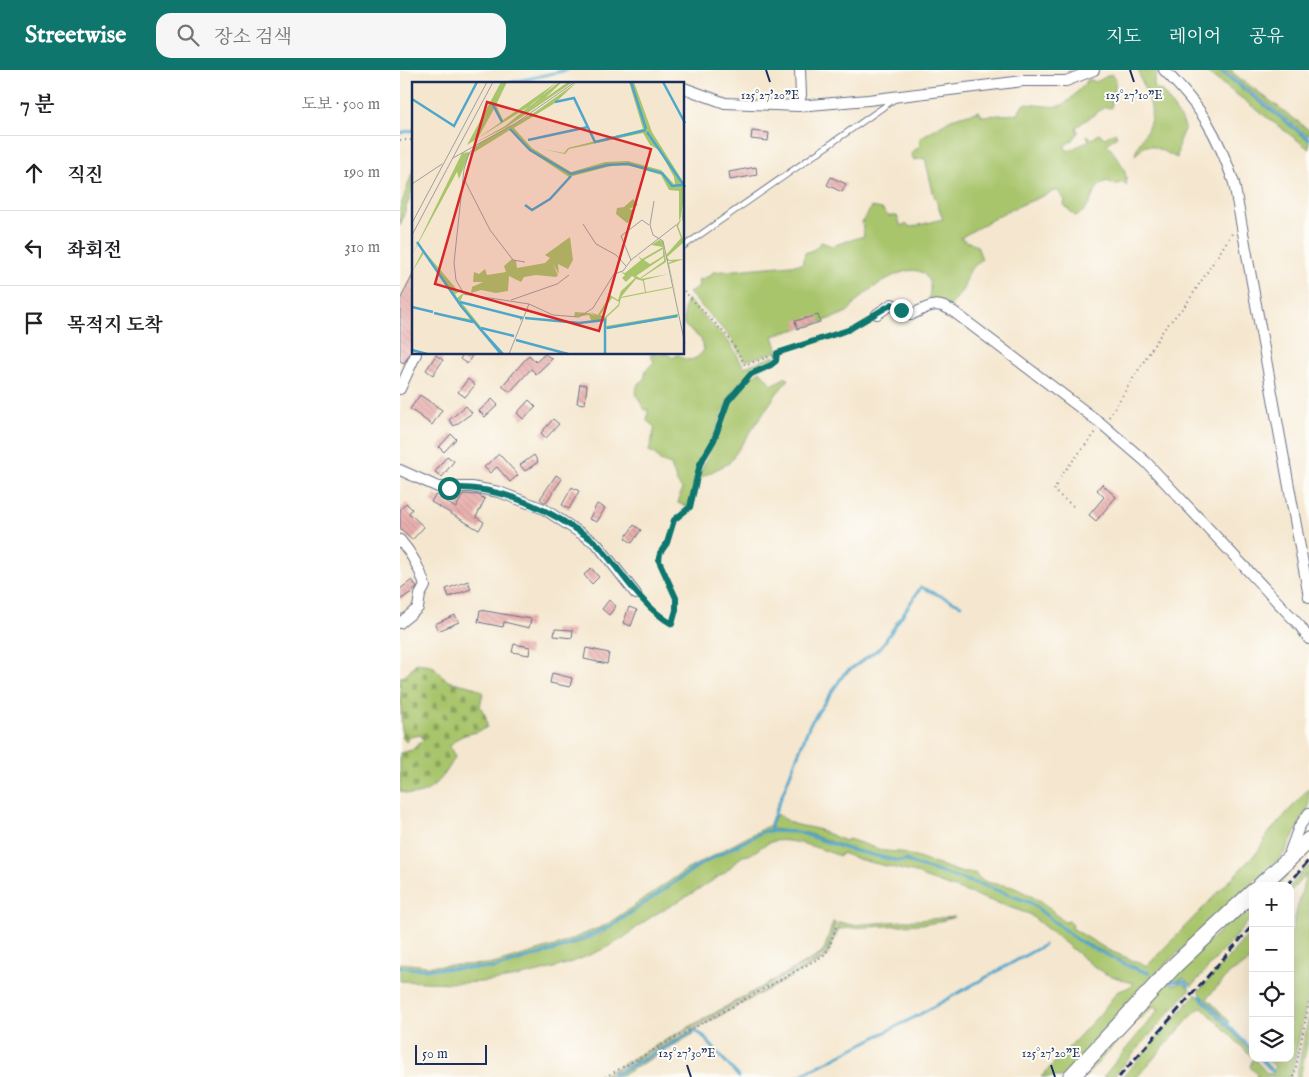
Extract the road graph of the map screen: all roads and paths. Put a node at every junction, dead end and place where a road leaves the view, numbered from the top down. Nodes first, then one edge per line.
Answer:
1 (800, 70) edge
2 (1094, 70) edge
3 (1164, 70) edge
4 (685, 88) edge
5 (899, 96) junction
6 (798, 106) junction
7 (1242, 221) junction
8 (685, 245) edge
9 (685, 292) edge
10 (877, 314) joint
11 (777, 353) junction
12 (416, 355) edge
13 (400, 389) edge
14 (1103, 425) junction
15 (400, 470) edge
16 (1073, 506) dead end
17 (400, 540) edge
18 (636, 594) joint
19 (1309, 597) edge
20 (400, 623) edge
21 (1309, 639) edge
22 (1309, 813) edge
23 (1309, 840) edge
24 (1286, 862) junction
25 (1264, 882) edge
26 (1249, 896) edge
27 (837, 924) dead end
28 (1309, 1003) edge
29 (605, 1077) edge
30 (1071, 1077) edge
31 (1294, 1077) edge

1 - 6 street
2 - 5 street
3 - 7 street
4 - 6 street
5 - 6 street
5 - 8 lane
7 - 14 path
7 - 19 street
9 - 11 path
10 - 11 path
10 - 14 street
11 - 18 path
12 - 13 street
14 - 16 path
14 - 21 street
15 - 18 street
17 - 20 street
22 - 24 street
23 - 24 main road
24 - 25 main road
26 - 30 main road
27 - 29 path
28 - 31 path

